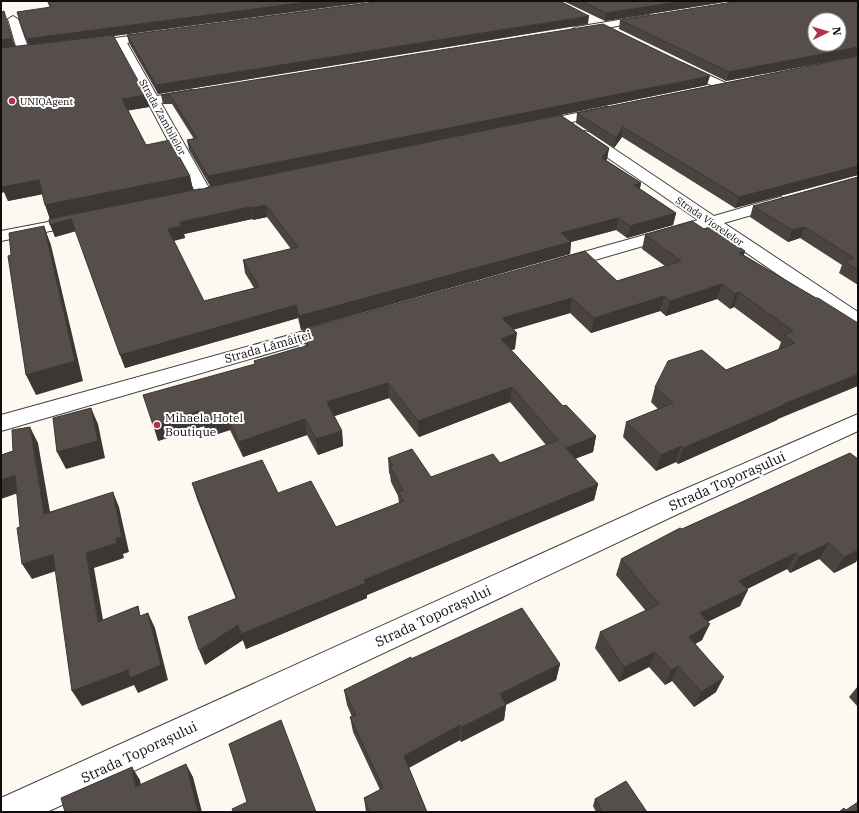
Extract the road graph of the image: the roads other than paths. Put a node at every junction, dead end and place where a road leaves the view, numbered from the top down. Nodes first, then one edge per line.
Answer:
1 (663, 16) edge
2 (586, 18) edge
3 (13, 19) dead end
4 (602, 26) junction
5 (566, 32) edge
6 (167, 34) edge
7 (619, 34) edge
8 (120, 40) junction
9 (76, 46) edge
10 (24, 53) edge
11 (674, 62) edge
12 (738, 84) edge
13 (724, 86) junction
14 (700, 91) edge
15 (199, 93) edge
16 (154, 100) junction
17 (615, 109) edge
18 (561, 120) junction
19 (522, 128) edge
20 (220, 192) edge
21 (205, 195) junction
22 (799, 197) edge
23 (190, 198) edge
24 (92, 218) edge
25 (711, 221) junction
26 (1, 236) edge
27 (543, 269) edge
28 (858, 321) edge
29 (352, 323) edge
30 (858, 422) edge
31 (1, 423) edge
32 (9, 812) edge

1 - 4 street
2 - 4 street
3 - 10 street
4 - 5 street
4 - 7 street
6 - 8 street
8 - 9 street
8 - 16 street, Strada Zambilelor
11 - 13 street
12 - 13 street
13 - 14 street
15 - 16 street
16 - 21 street, Strada Zambilelor
17 - 18 street
18 - 19 street
18 - 25 street, Strada Viorelelor
20 - 21 street
21 - 23 street
22 - 25 street
24 - 26 street
25 - 27 street
25 - 28 street, Strada Viorelelor
29 - 31 street, Strada Lămâiței
30 - 32 street, Strada Toporașului

